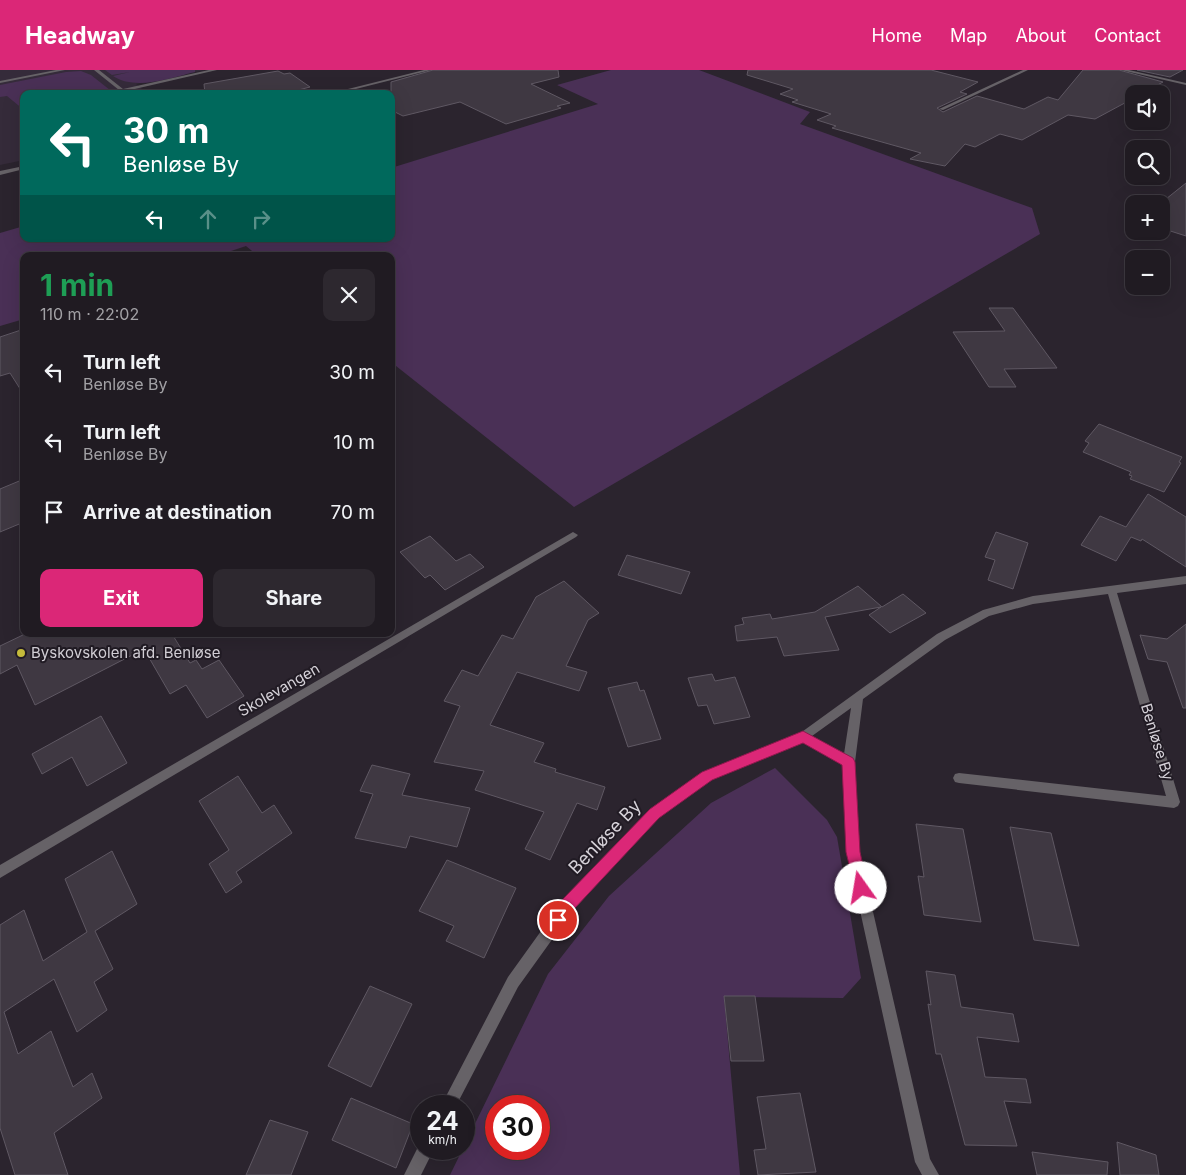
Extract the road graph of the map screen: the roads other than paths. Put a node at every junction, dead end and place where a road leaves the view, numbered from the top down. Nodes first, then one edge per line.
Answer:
1 (63, 70) edge
2 (96, 70) edge
3 (215, 70) edge
4 (429, 70) edge
5 (1026, 70) edge
6 (1123, 70) edge
7 (0, 82) edge
8 (1186, 84) edge
9 (123, 90) joint
10 (346, 90) edge
11 (941, 109) dead end
12 (20, 168) edge
13 (0, 173) edge
14 (573, 534) dead end
15 (1186, 580) edge
16 (1111, 589) junction
17 (858, 699) junction
18 (803, 736) junction
19 (849, 762) junction
20 (959, 778) dead end
21 (0, 872) edge
22 (454, 1095) edge
23 (420, 1160) edge
24 (412, 1175) edge
25 (931, 1175) edge

1 - 7 street
2 - 9 street
3 - 9 street
4 - 10 street
5 - 11 street
6 - 8 street
12 - 13 street
14 - 21 street, Skolevangen
15 - 16 street, Benløse By
16 - 17 street, Benløse By
16 - 20 street, Benløse By
17 - 18 street, Benløse By
17 - 19 street
18 - 19 street
18 - 22 street, Benløse By
19 - 25 street
23 - 24 street

